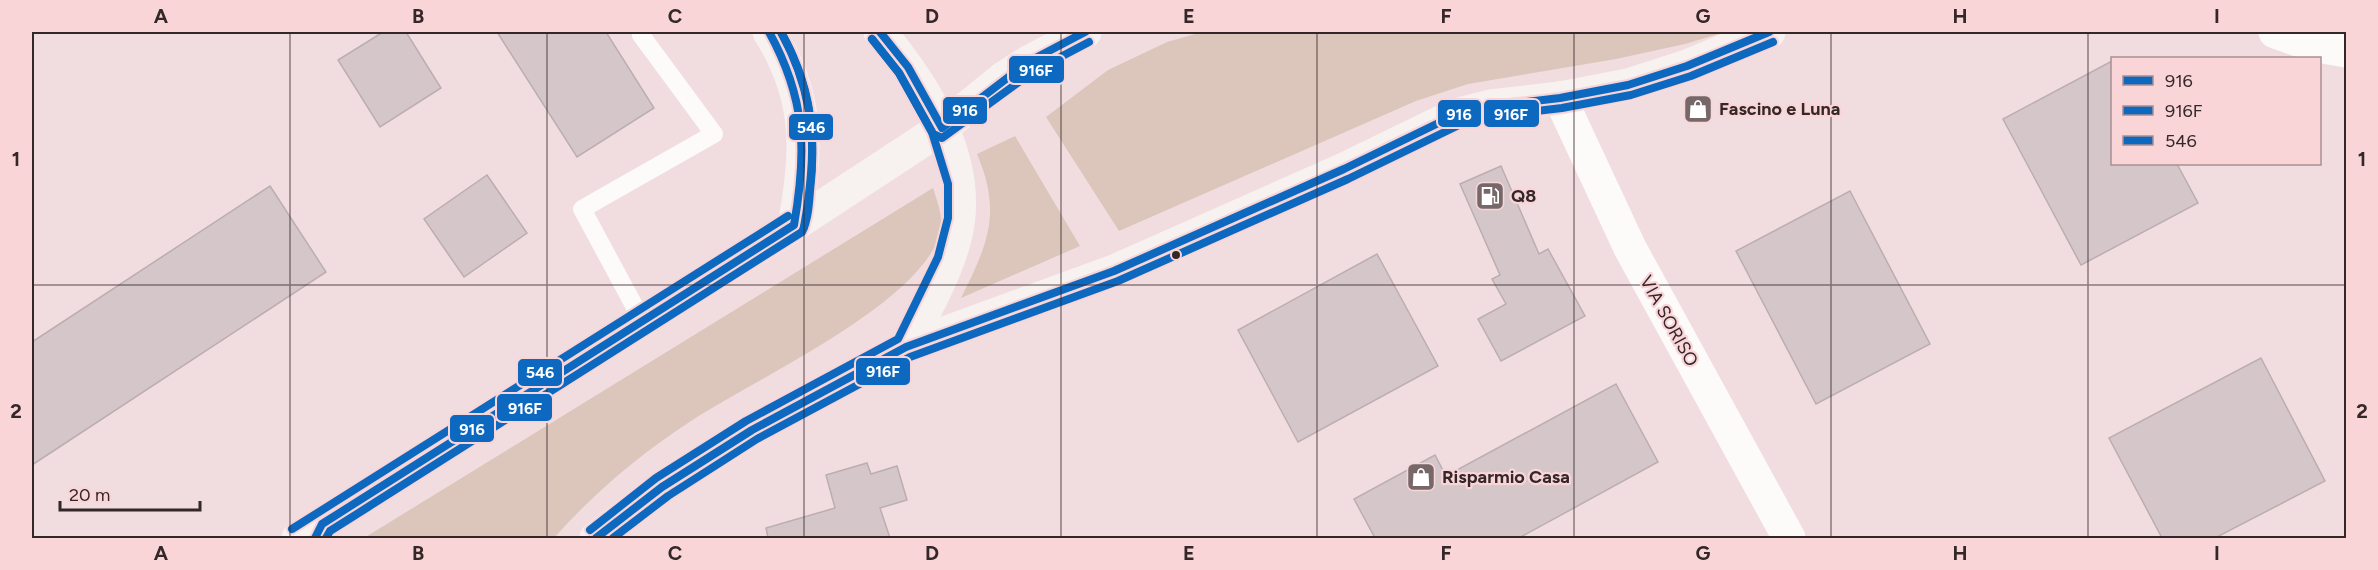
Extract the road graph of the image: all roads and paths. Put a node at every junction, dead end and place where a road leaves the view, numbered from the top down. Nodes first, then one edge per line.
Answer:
1 (643, 32) edge
2 (769, 32) edge
3 (880, 32) edge
4 (1085, 32) edge
5 (1769, 32) edge
6 (2276, 32) edge
7 (2346, 51) edge
8 (1560, 98) junction
9 (942, 128) junction
10 (794, 225) junction
11 (643, 322) junction
12 (906, 346) junction
13 (312, 534) edge
14 (596, 538) edge
15 (1789, 538) edge

1 - 11 lane
2 - 10 main road
3 - 9 main road
4 - 9 main road
5 - 8 main road
6 - 7 street
8 - 12 main road
8 - 15 street, VIA SORISO
9 - 10 main road
9 - 12 main road
10 - 11 main road
11 - 13 main road
12 - 14 main road

